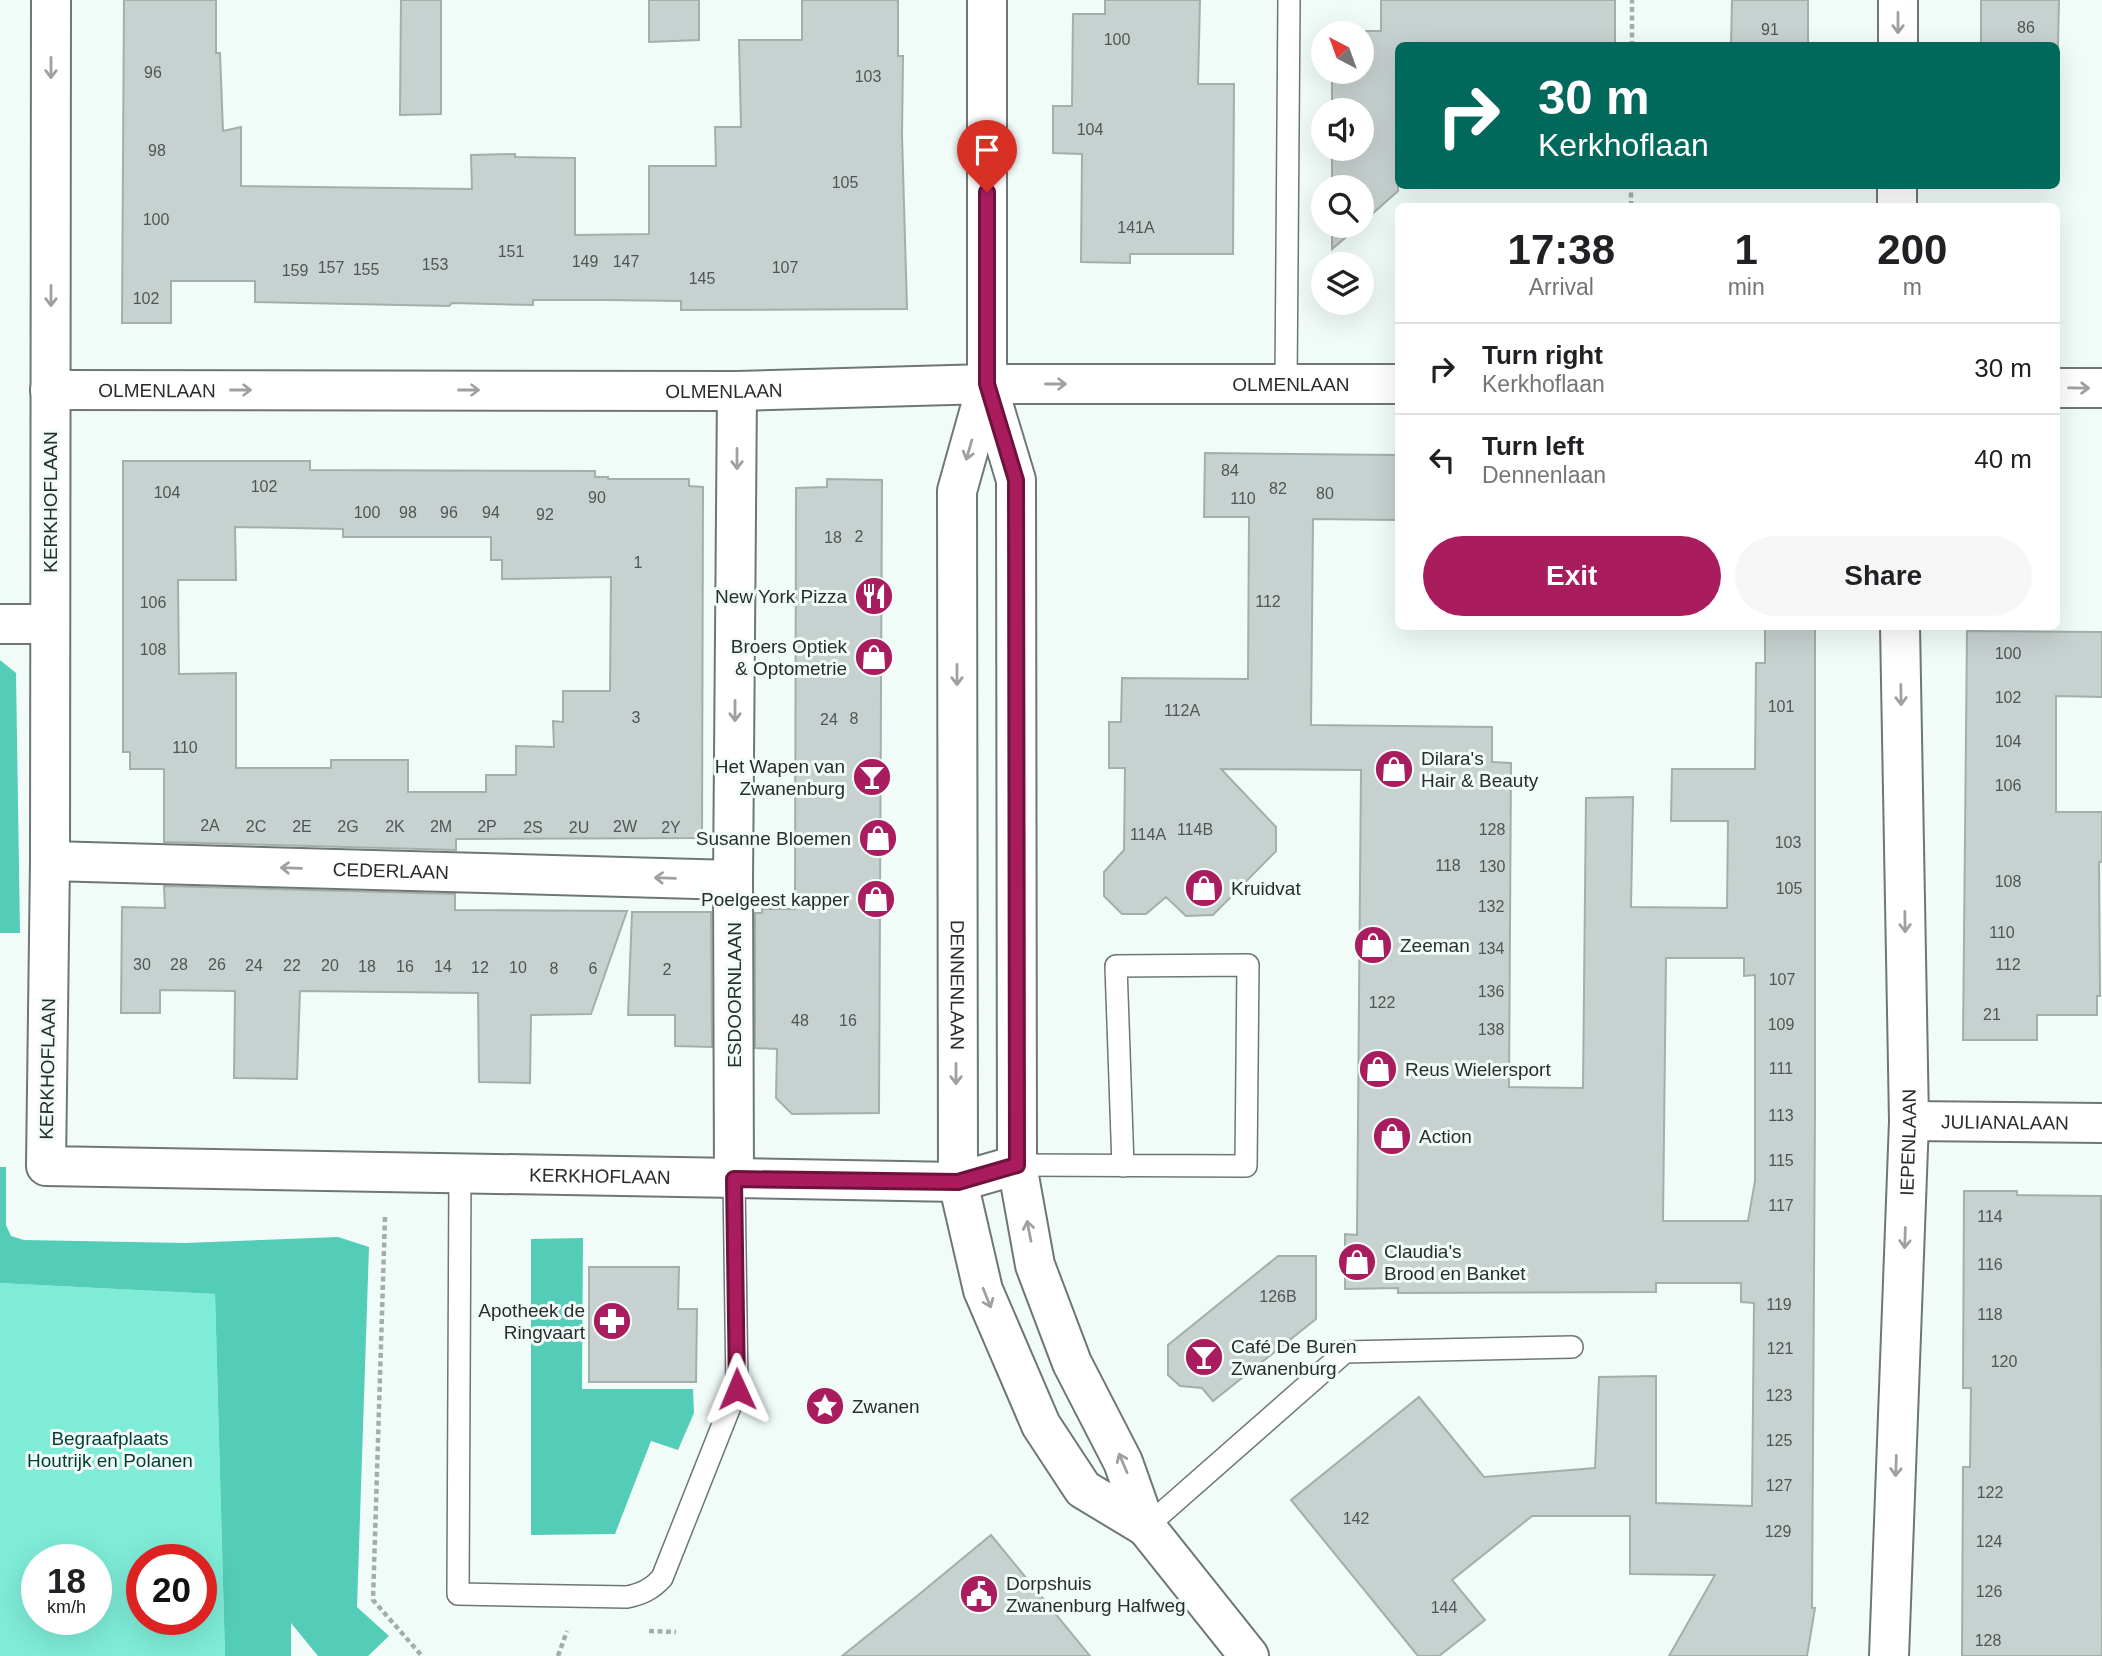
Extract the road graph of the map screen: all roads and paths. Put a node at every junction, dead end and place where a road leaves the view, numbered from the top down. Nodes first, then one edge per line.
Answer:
1 (51, 0) edge
2 (986, 0) edge
3 (1289, 0) edge
4 (1633, 0) edge
5 (1898, 0) edge
6 (1632, 42) edge
7 (1898, 42) edge
8 (987, 384) junction
9 (1286, 384) junction
10 (1395, 384) edge
11 (2060, 388) edge
12 (2102, 388) edge
13 (50, 390) junction
14 (737, 391) junction
15 (0, 624) edge
16 (49, 624) junction
17 (1900, 630) edge
18 (50, 860) junction
19 (733, 880) junction
20 (1909, 1121) junction
21 (2102, 1123) edge
22 (1017, 1165) junction
23 (1123, 1166) junction
24 (387, 1171) junction
25 (460, 1172) junction
26 (734, 1179) junction
27 (958, 1182) junction
28 (1572, 1347) dead end
29 (1146, 1527) junction
30 (422, 1656) edge
31 (1249, 1656) edge
32 (1889, 1656) edge

1 -> 13 street, KERKHOFLAAN
2 - 8 street, DENNENLAAN
3 - 9 lane
4 - 6 path
5 -> 7 street
8 -> 9 street, OLMENLAAN
8 - 14 street, OLMENLAAN
8 - 22 street, DENNENLAAN
8 -> 27 street, DENNENLAAN
9 - 10 street, OLMENLAAN
11 -> 12 street
13 -> 14 street, OLMENLAAN
13 - 16 street, KERKHOFLAAN
14 -> 19 street, ESDOORNLAAN
15 - 16 street
16 - 18 street, KERKHOFLAAN
17 -> 20 street, IEPENLAAN
19 -> 18 street, CEDERLAAN
18 - 24 street, KERKHOFLAAN
19 - 26 street, ESDOORNLAAN
20 - 21 street, JULIANALAAN
20 -> 32 street, IEPENLAAN
22 - 23 lane
22 - 27 street, KERKHOFLAAN
29 -> 22 street, DENNENLAAN
23 - 23 lane
24 - 25 street, KERKHOFLAAN
24 - 30 path
25 - 26 street, KERKHOFLAAN
25 - 26 lane
26 - 27 street, KERKHOFLAAN
27 -> 29 street, DENNENLAAN
28 - 29 lane
29 - 31 street, DENNENLAAN

